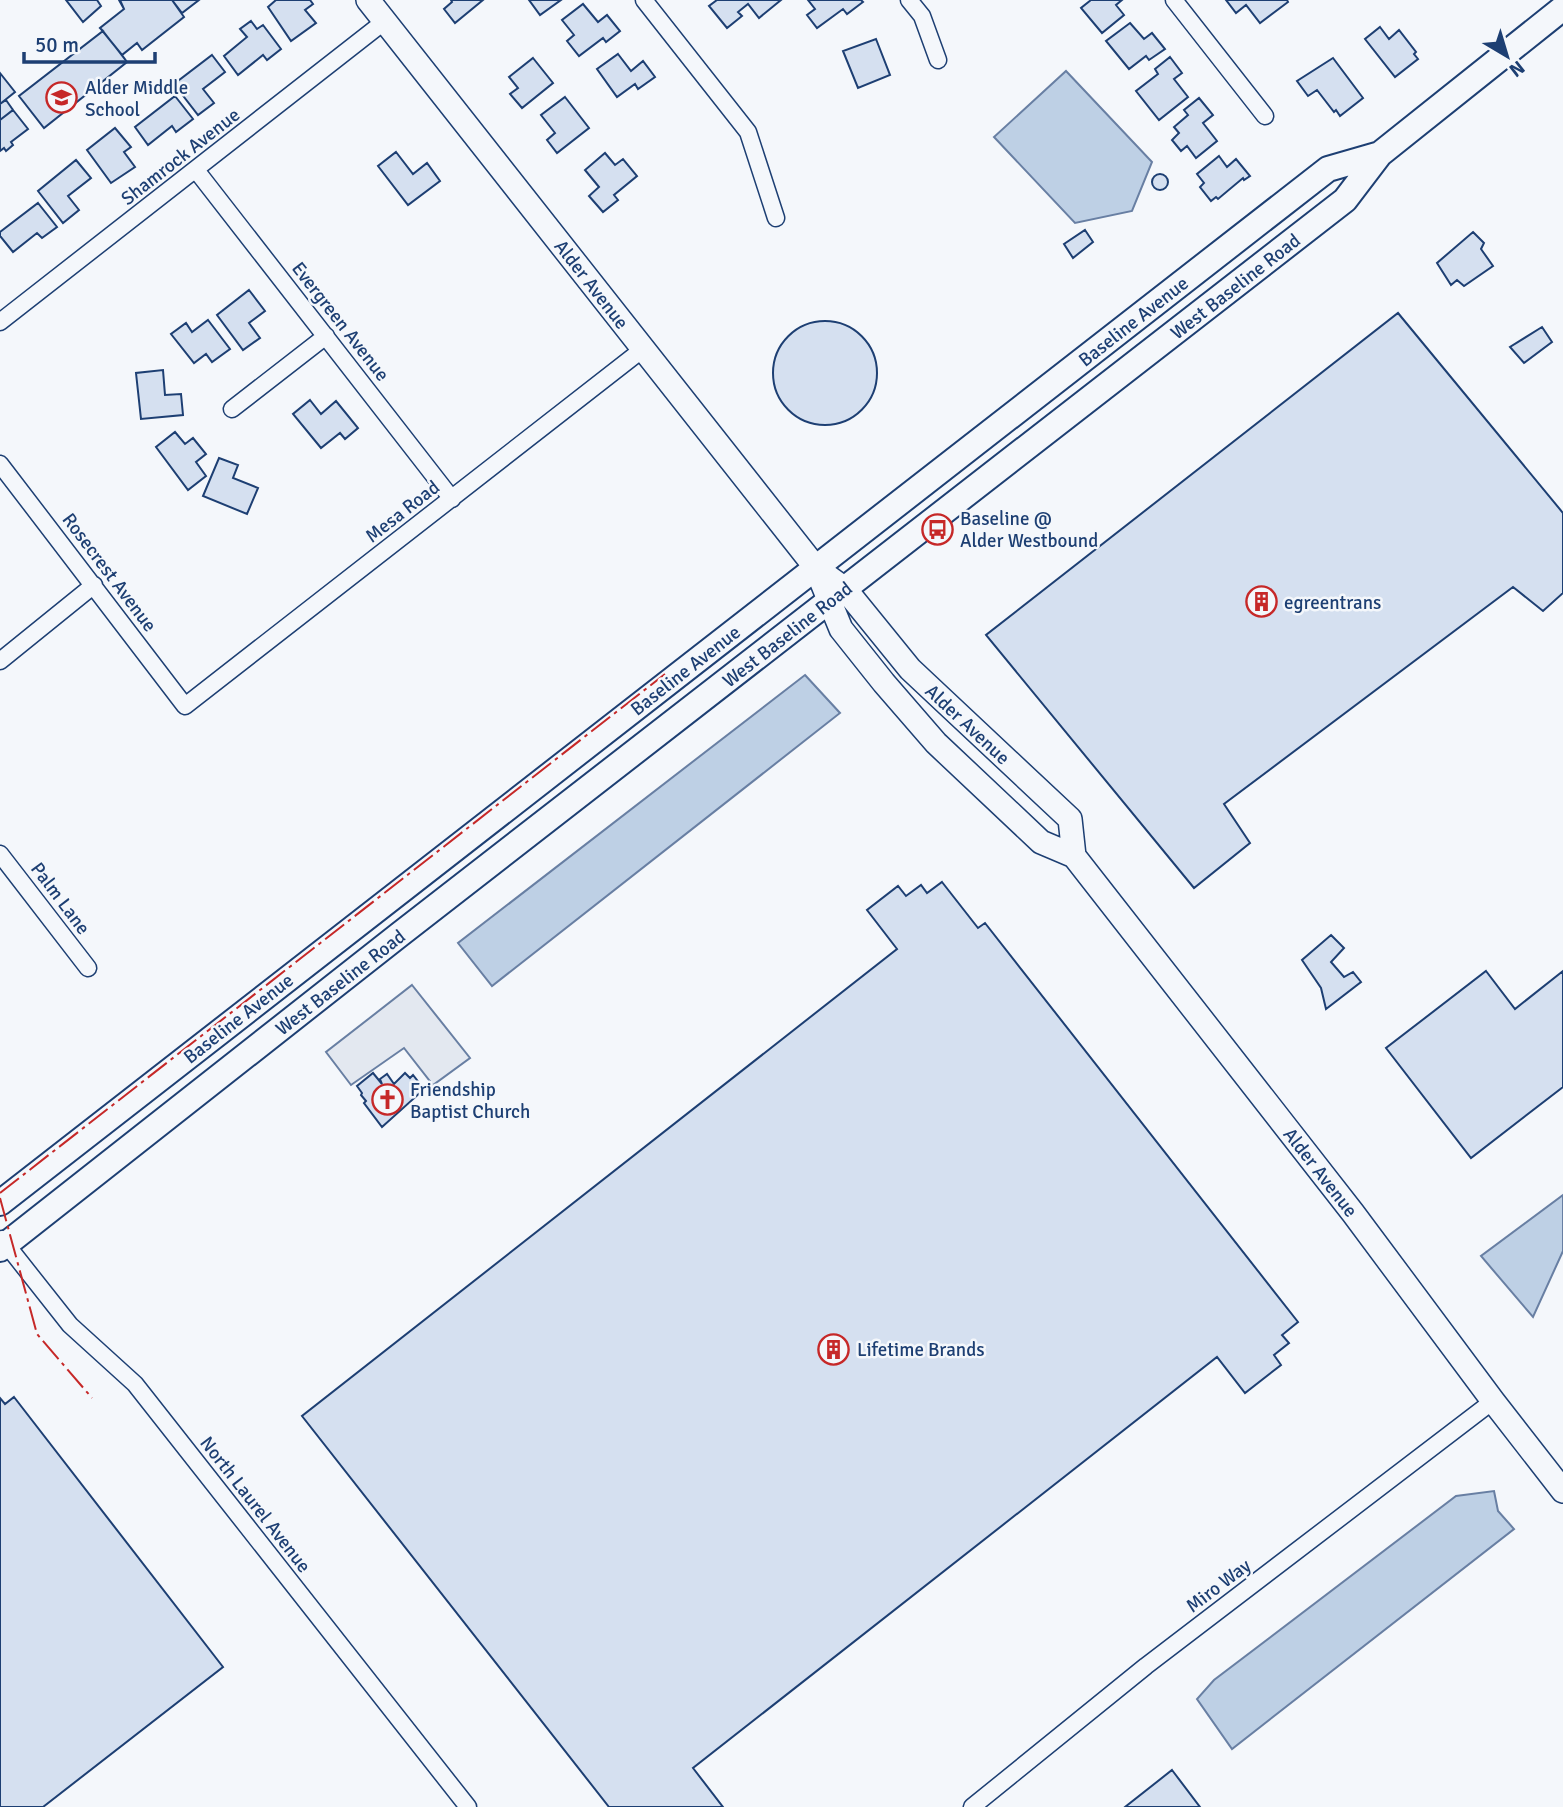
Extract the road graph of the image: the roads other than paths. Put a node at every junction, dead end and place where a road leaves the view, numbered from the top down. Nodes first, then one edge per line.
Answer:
1 (369, 0) edge
2 (644, 0) edge
3 (909, 0) edge
4 (1174, 0) edge
5 (1563, 8) edge
6 (385, 22) junction
7 (938, 60) dead end
8 (1265, 116) dead end
9 (1380, 154) junction
10 (196, 170) junction
11 (776, 218) dead end
12 (0, 322) edge
13 (326, 336) junction
14 (643, 349) junction
15 (232, 409) dead end
16 (0, 464) edge
17 (452, 499) junction
18 (817, 568) junction
19 (94, 585) junction
20 (837, 595) junction
21 (0, 661) edge
22 (185, 706) joint
23 (0, 854) edge
24 (1074, 856) junction
25 (88, 968) dead end
26 (0, 1203) edge
27 (2, 1244) edge
28 (1493, 1401) junction
29 (1563, 1491) edge
30 (468, 1807) edge
31 (972, 1807) edge

1 - 6 main road, Alder Avenue
2 - 11 street
3 - 7 street
4 - 8 street
5 - 9 main road, West Baseline Road
6 - 10 street, Shamrock Avenue
6 - 14 main road, Alder Avenue
9 - 18 main road, Baseline Avenue
9 - 20 main road, West Baseline Road
10 - 12 street, Shamrock Avenue
10 - 13 street, Evergreen Avenue
13 - 15 street
13 - 17 street, Evergreen Avenue
14 - 17 street, Mesa Road
14 - 18 main road, Alder Avenue
16 - 19 street, Rosecrest Avenue
17 - 22 street, Mesa Road
18 - 20 main road, Alder Avenue
18 - 26 main road, Baseline Avenue
19 - 21 street
19 - 22 street, Rosecrest Avenue
20 - 24 main road, Alder Avenue
20 - 24 main road, Alder Avenue
20 - 27 main road, West Baseline Road
23 - 25 street, Palm Lane
24 - 28 main road, Alder Avenue
27 - 30 street, North Laurel Avenue
28 - 29 main road, Alder Avenue
28 - 31 street, Miro Way

